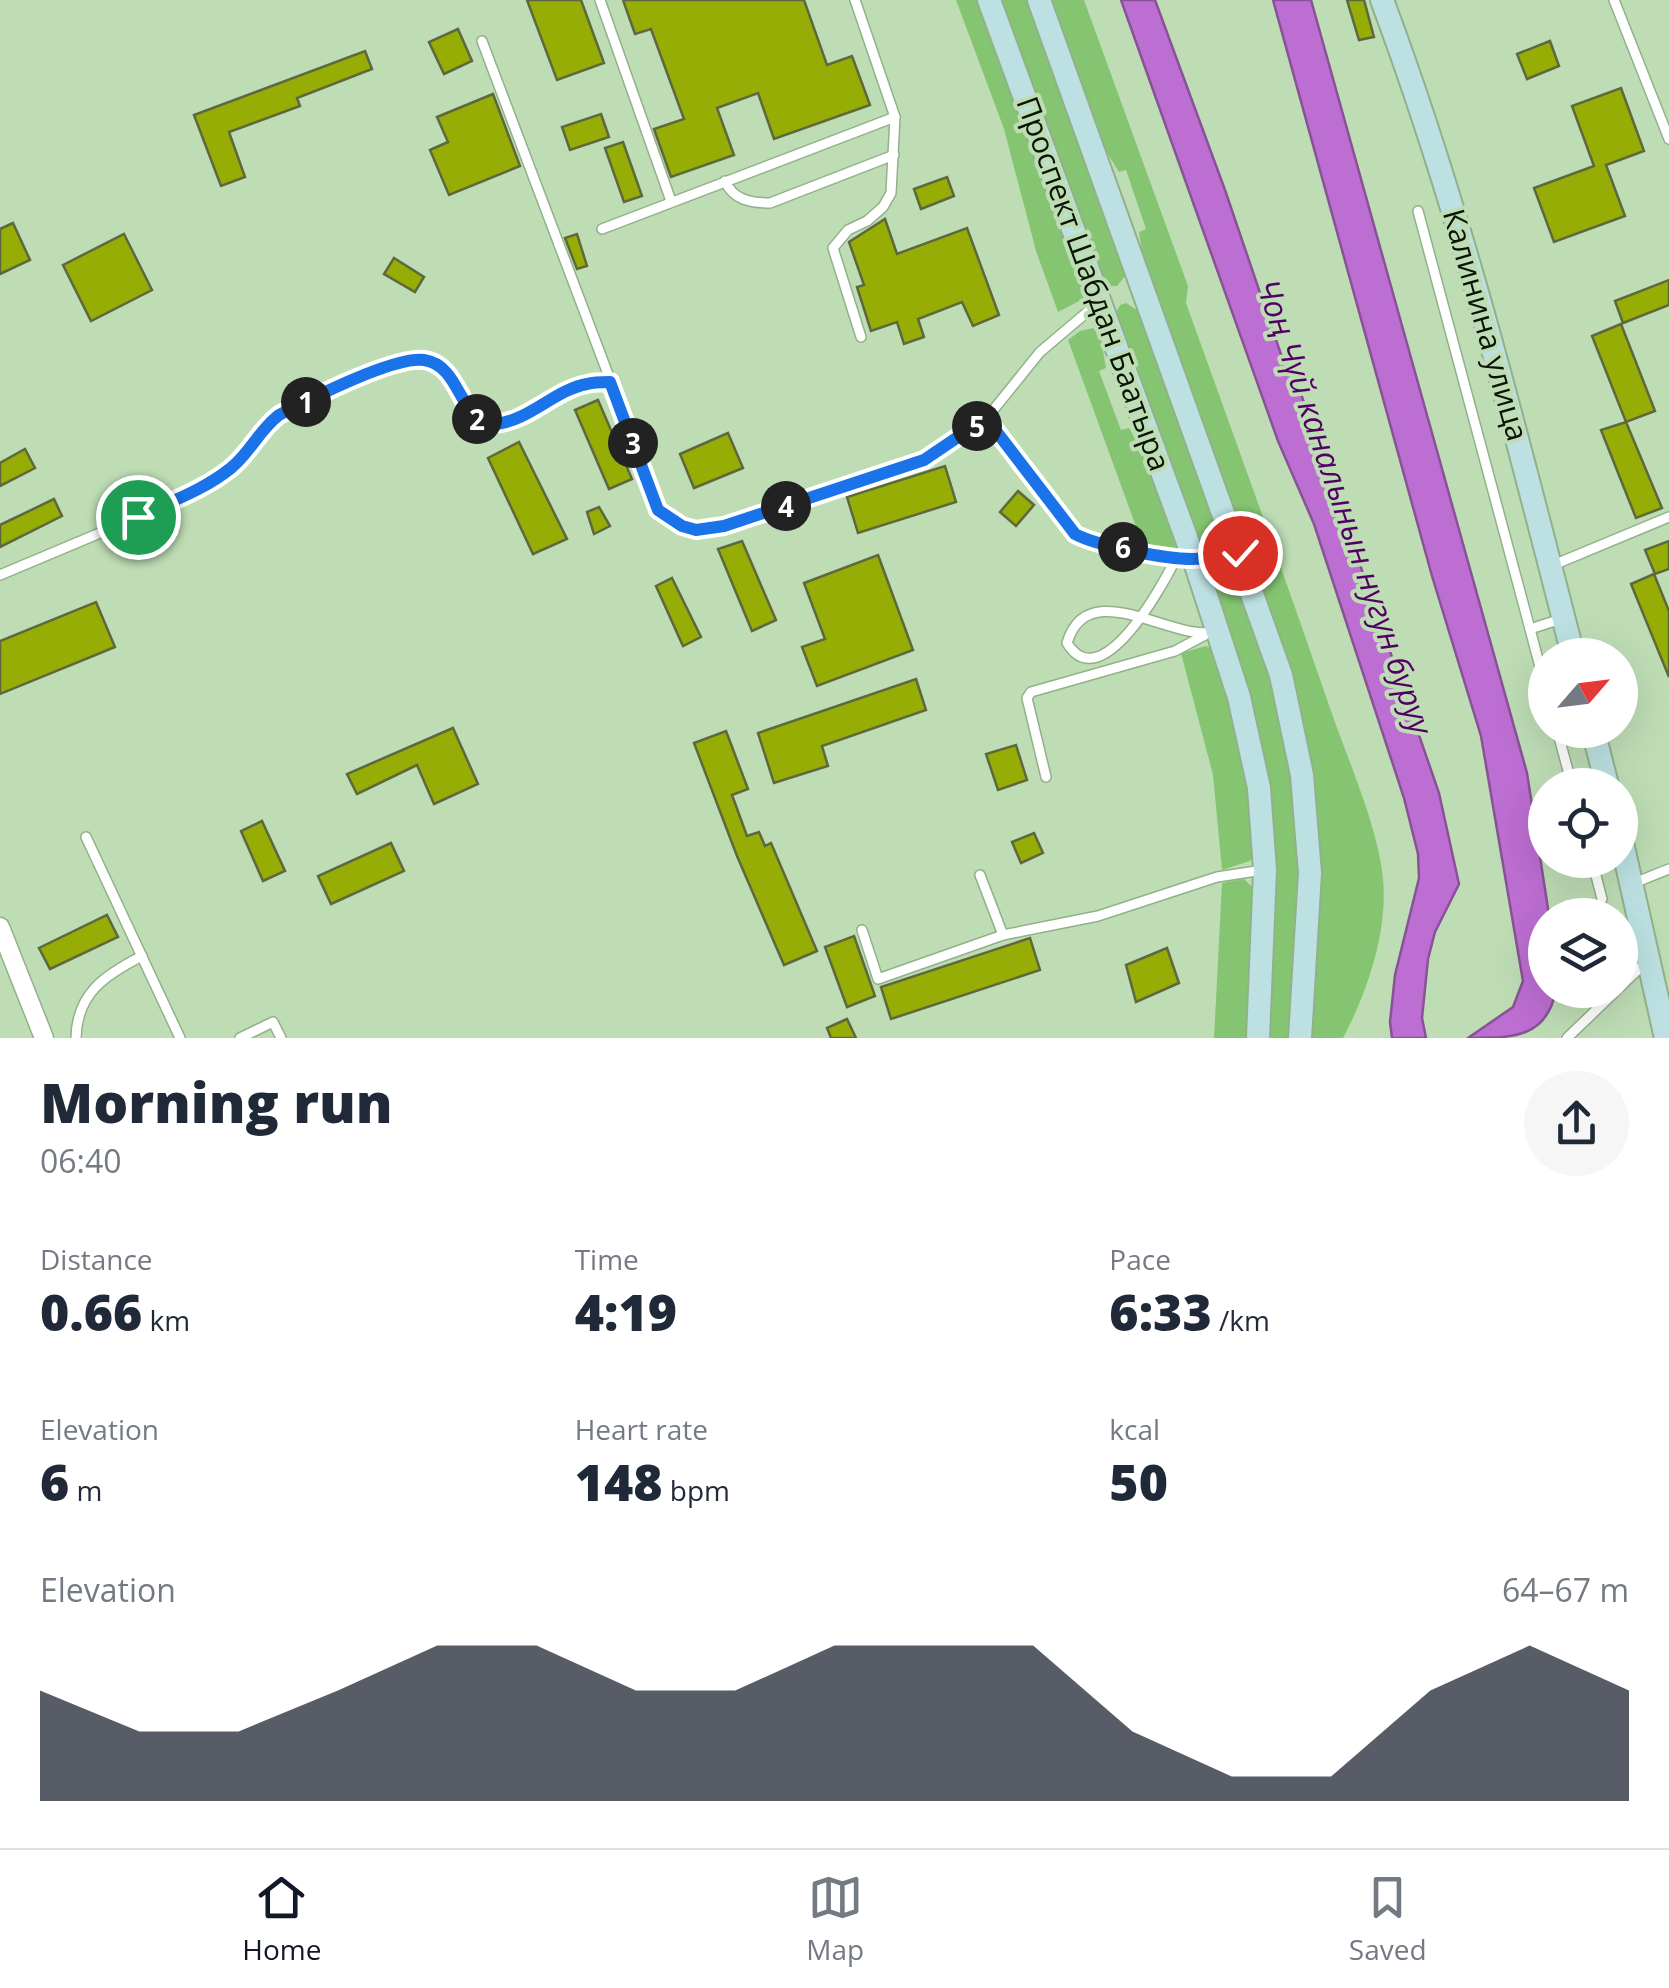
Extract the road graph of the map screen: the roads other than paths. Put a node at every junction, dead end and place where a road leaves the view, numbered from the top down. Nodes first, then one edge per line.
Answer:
1 (600, 0) edge
2 (854, 0) edge
3 (989, 0) edge
4 (1039, 0) edge
5 (1382, 0) edge
6 (1614, 0) edge
7 (482, 40) dead end
8 (1658, 111) junction
9 (895, 117) junction
10 (1669, 119) edge
11 (1669, 139) edge
12 (894, 155) junction
13 (724, 181) junction
14 (671, 201) junction
15 (1418, 211) dead end
16 (602, 229) dead end
17 (1141, 287) junction
18 (1098, 303) junction
19 (861, 337) dead end
20 (610, 382) junction
21 (986, 418) junction
22 (1669, 517) edge
23 (1240, 553) junction
24 (1185, 559) junction
25 (1550, 566) junction
26 (0, 575) edge
27 (1143, 616) junction
28 (1564, 619) junction
29 (1530, 629) junction
30 (1212, 633) junction
31 (1532, 638) edge
32 (1569, 638) edge
33 (1046, 777) dead end
34 (86, 837) dead end
35 (1669, 869) edge
36 (1266, 870) junction
37 (980, 875) dead end
38 (1630, 878) edge
39 (1631, 884) junction
40 (0, 927) edge
41 (862, 930) dead end
42 (1003, 935) junction
43 (142, 956) junction
44 (1648, 960) junction
45 (1638, 970) edge
46 (1599, 1008) edge
47 (44, 1038) edge
48 (76, 1038) edge
49 (180, 1038) edge
50 (240, 1038) edge
51 (281, 1038) edge
52 (1258, 1038) edge
53 (1300, 1038) edge
54 (1567, 1038) edge
55 (1666, 1038) edge

1 - 14 lane
2 - 9 lane
3 - 18 main road, Проспект Шабдан Баатыра
4 - 17 main road, Проспект Шабдан Баатыра
5 - 25 main road, Калинина улица
6 - 8 lane
7 - 20 lane
8 - 10 lane
8 - 11 lane
9 - 12 lane
9 - 13 lane
12 - 13 lane
12 - 19 lane
13 - 14 lane
14 - 16 lane
15 - 29 lane
17 - 18 main road
17 - 23 main road, Проспект Шабдан Баатыра
18 - 21 lane
18 - 24 main road, Проспект Шабдан Баатыра
20 - 21 lane
20 - 26 lane
21 - 24 lane
22 - 25 lane
23 - 24 main road
23 - 53 main road, Проспект Шабдан Баатыра
24 - 27 lane
24 - 30 main road, Проспект Шабдан Баатыра
25 - 28 main road, Калинина улица
27 - 27 lane
27 - 30 lane
28 - 29 lane
28 - 32 main road, Калинина улица
29 - 31 lane
30 - 33 lane
30 - 36 main road, Проспект Шабдан Баатыра
34 - 43 lane
35 - 39 lane
36 - 42 lane
36 - 52 main road, Проспект Шабдан Баатыра
37 - 42 lane
38 - 39 main road
39 - 44 main road
40 - 47 street
41 - 42 lane
43 - 48 lane
43 - 49 lane
44 - 45 lane
44 - 55 main road
46 - 54 lane
50 - 51 lane

